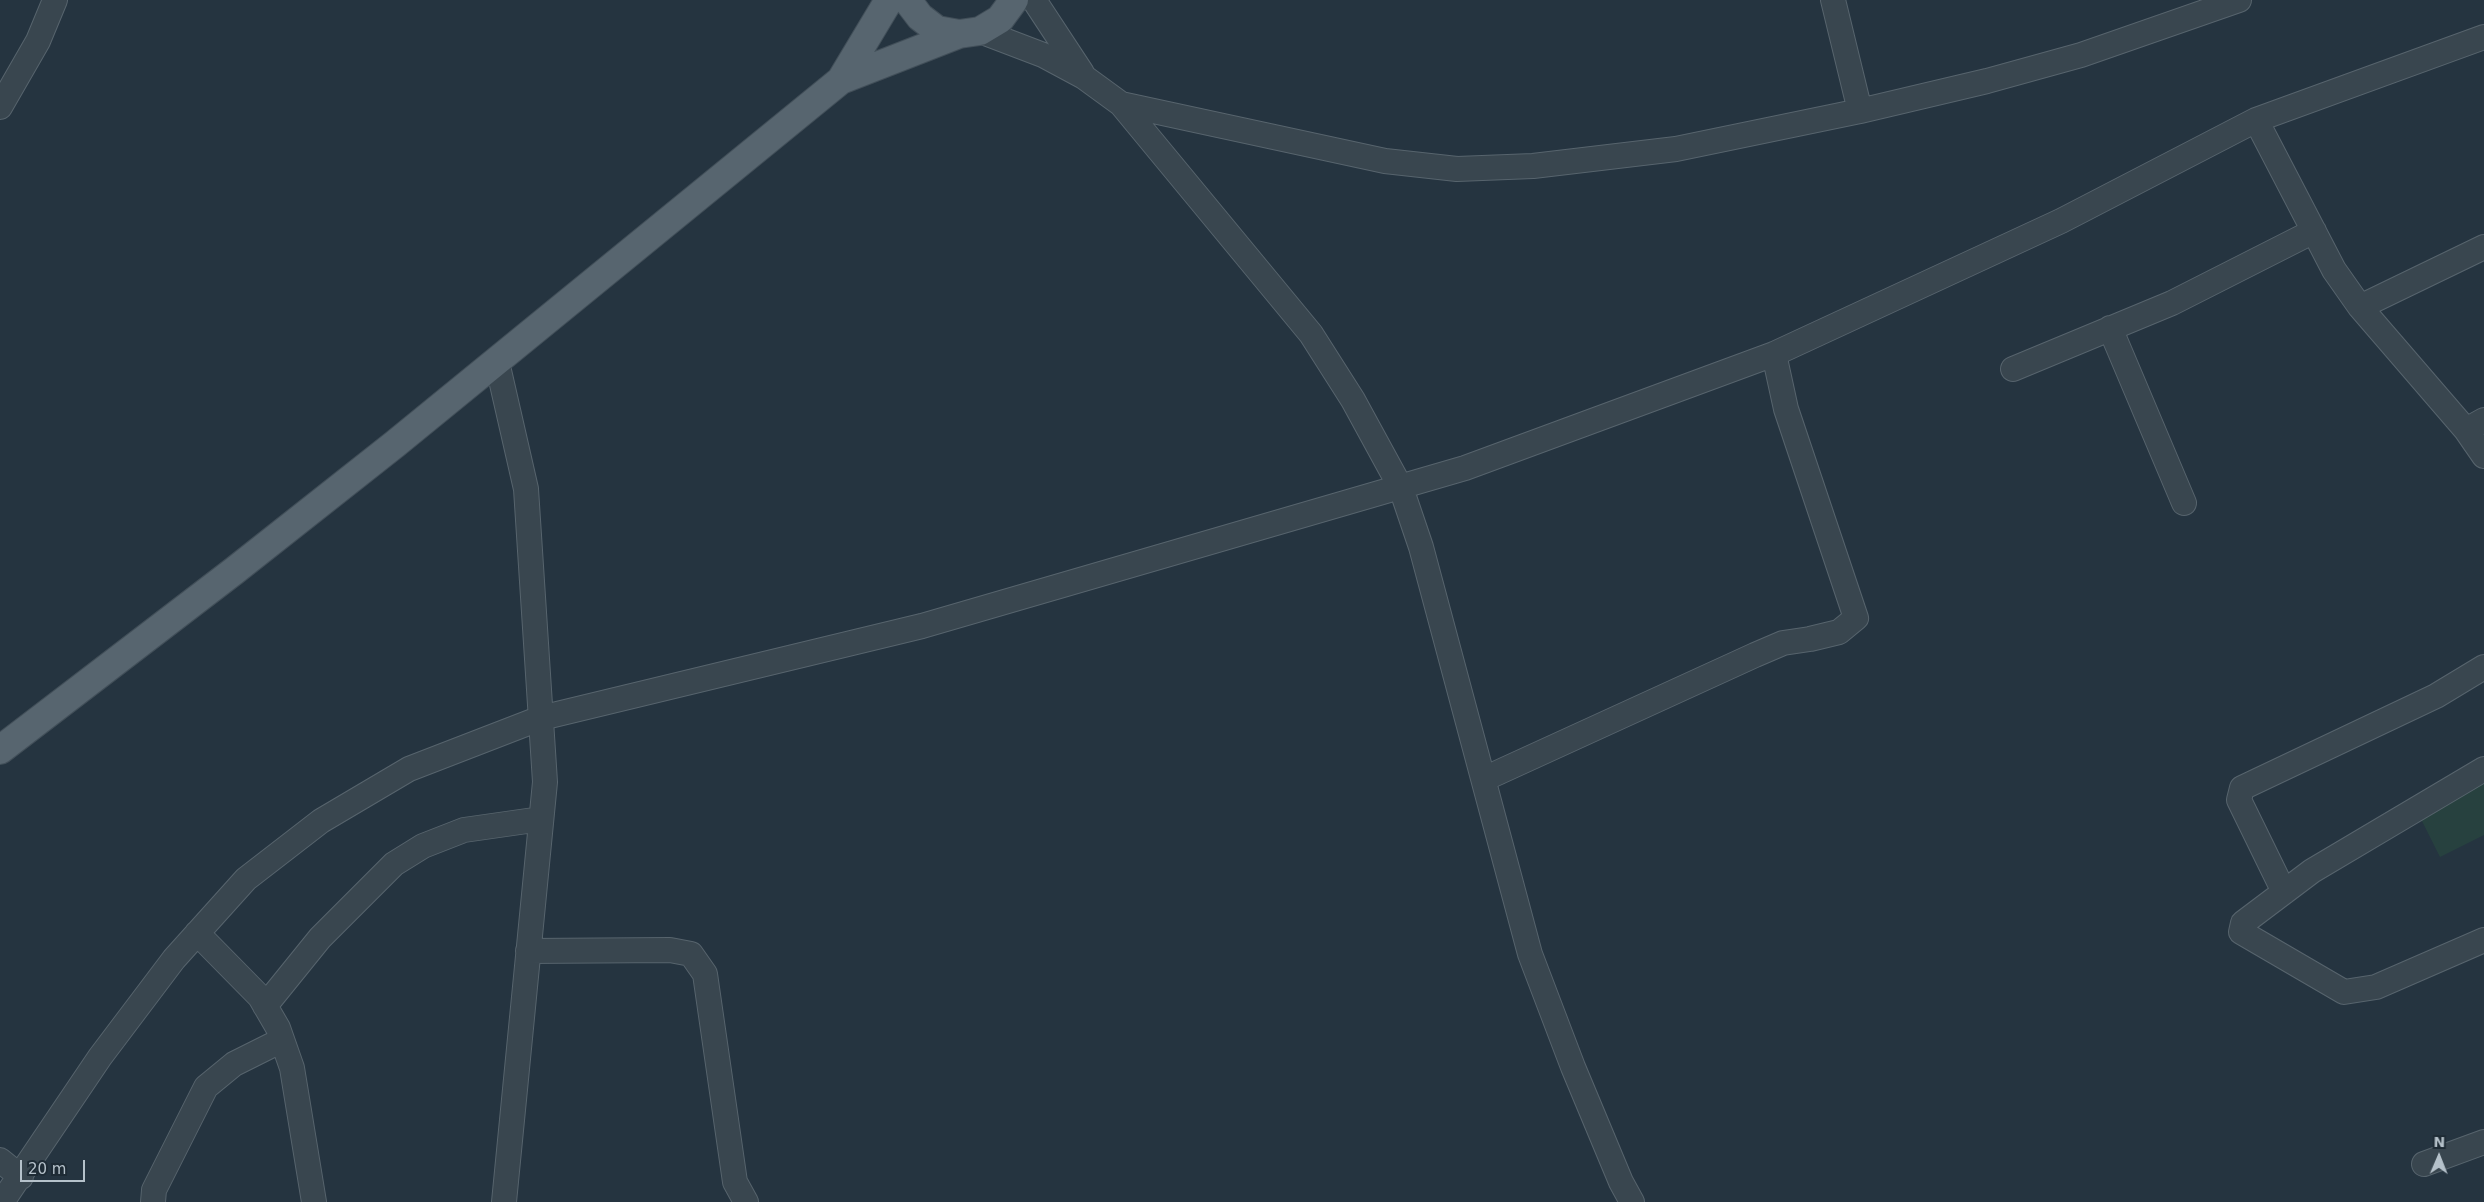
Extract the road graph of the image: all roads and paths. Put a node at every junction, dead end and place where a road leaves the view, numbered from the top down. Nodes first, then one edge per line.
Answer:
1 (55, 0) edge
2 (889, 0) edge
3 (907, 0) edge
4 (1014, 0) edge
5 (1034, 0) edge
6 (1833, 0) edge
7 (2239, 0) edge
8 (969, 32) junction
9 (2484, 37) edge
10 (1084, 77) junction
11 (841, 80) junction
12 (1121, 104) junction
13 (0, 107) edge
14 (1860, 111) junction
15 (2256, 120) junction
16 (2314, 231) junction
17 (2484, 247) edge
18 (2360, 307) junction
19 (2110, 328) junction
20 (1774, 354) junction
21 (497, 362) junction
22 (2013, 369) dead end
23 (2475, 425) edge
24 (2484, 456) edge
25 (1401, 488) junction
26 (2184, 503) dead end
27 (2484, 667) edge
28 (541, 718) junction
29 (0, 750) edge
30 (2484, 769) edge
31 (1484, 779) junction
32 (541, 819) junction
33 (2284, 892) junction
34 (197, 933) junction
35 (2484, 940) edge
36 (528, 951) junction
37 (265, 1006) junction
38 (282, 1040) junction
39 (2484, 1142) edge
40 (0, 1160) edge
41 (2424, 1164) dead end
42 (12, 1194) edge
43 (153, 1202) edge
44 (314, 1202) edge
45 (504, 1202) edge
46 (746, 1202) edge
47 (1632, 1202) edge

1 - 13 street
2 - 11 main road
3 - 8 main road
4 - 8 main road
5 - 10 street
6 - 14 street
7 - 14 street
8 - 10 street
8 - 11 main road
9 - 15 street
10 - 12 street
11 - 21 main road
12 - 14 street
12 - 25 street
15 - 16 street
15 - 20 street
16 - 18 street
16 - 19 street
17 - 18 street
18 - 23 street
19 - 22 street
19 - 26 street
20 - 25 street
20 - 31 street
21 - 28 street
21 - 29 main road
23 - 24 street
25 - 28 street
25 - 31 street
27 - 33 street
28 - 32 street
28 - 34 street
30 - 33 street
31 - 47 street
32 - 36 street
32 - 37 street
33 - 35 street
34 - 37 street
34 - 42 street
36 - 45 street
36 - 46 street
37 - 38 street
38 - 43 street
38 - 44 street
39 - 41 street
40 - 42 street

